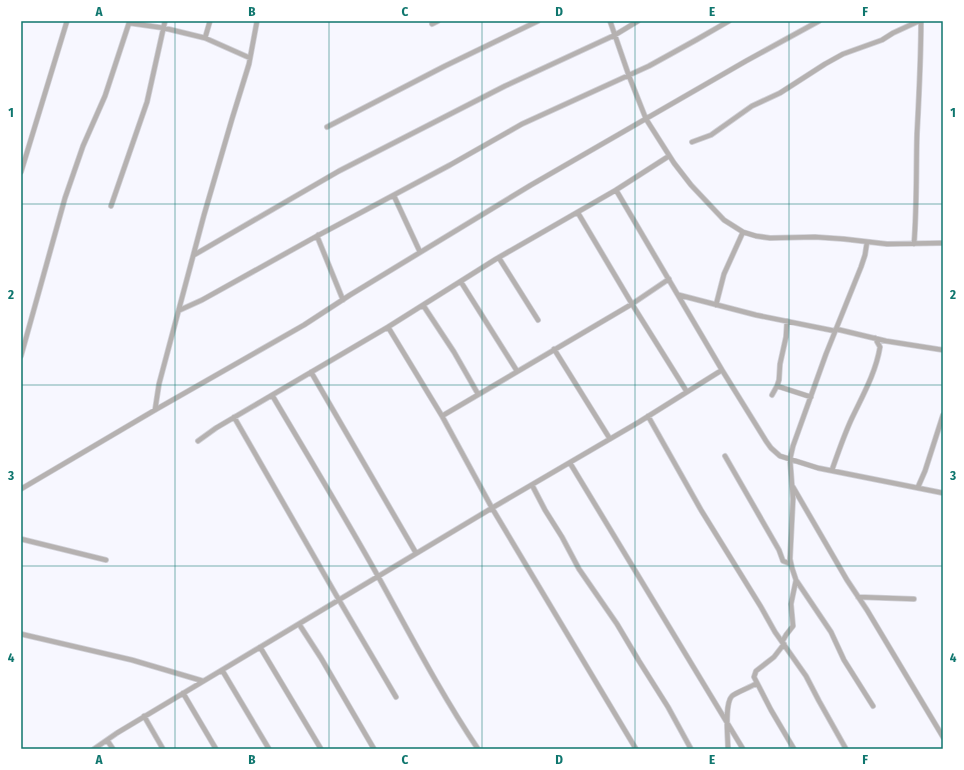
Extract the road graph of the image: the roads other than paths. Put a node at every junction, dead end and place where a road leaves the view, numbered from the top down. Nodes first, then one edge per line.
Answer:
1 (67, 21) edge
2 (165, 21) edge
3 (210, 21) edge
4 (257, 21) edge
5 (438, 21) edge
6 (538, 21) edge
7 (610, 21) edge
8 (638, 21) edge
9 (729, 21) edge
10 (819, 21) edge
11 (920, 21) edge
12 (129, 22) edge
13 (432, 24) dead end
14 (164, 28) junction
15 (615, 35) junction
16 (205, 38) junction
17 (250, 58) junction
18 (629, 76) junction
19 (646, 119) junction
20 (327, 127) dead end
21 (692, 142) dead end
22 (466, 156) dead end
23 (669, 156) junction
24 (21, 172) edge
25 (616, 190) junction
26 (394, 196) junction
27 (111, 206) dead end
28 (578, 212) junction
29 (743, 232) junction
30 (317, 236) junction
31 (866, 242) junction
32 (943, 243) edge
33 (914, 244) junction
34 (420, 252) junction
35 (194, 255) junction
36 (499, 258) junction
37 (669, 279) junction
38 (461, 282) junction
39 (679, 295) junction
40 (343, 300) junction
41 (632, 304) junction
42 (423, 305) junction
43 (716, 305) junction
44 (180, 310) junction
45 (538, 320) dead end
46 (787, 321) junction
47 (388, 327) junction
48 (835, 330) junction
49 (875, 338) junction
50 (554, 349) junction
51 (943, 350) edge
52 (21, 356) edge
53 (722, 370) junction
54 (517, 371) junction
55 (311, 372) junction
56 (778, 386) junction
57 (687, 392) junction
58 (478, 394) junction
59 (272, 395) junction
60 (772, 395) dead end
61 (811, 397) junction
62 (155, 410) junction
63 (943, 415) edge
64 (442, 416) junction
65 (648, 416) junction
66 (234, 417) junction
67 (610, 439) junction
68 (198, 441) dead end
69 (725, 456) dead end
70 (790, 459) junction
71 (570, 463) junction
72 (832, 470) junction
73 (532, 485) junction
74 (792, 486) junction
75 (918, 487) junction
76 (21, 489) edge
77 (943, 492) edge
78 (492, 508) junction
79 (21, 539) edge
80 (416, 553) junction
81 (106, 560) dead end
82 (791, 564) junction
83 (378, 576) junction
84 (796, 580) junction
85 (858, 597) junction
86 (914, 599) dead end
87 (339, 600) junction
88 (298, 624) junction
89 (21, 634) edge
90 (783, 643) junction
91 (260, 648) junction
92 (222, 670) junction
93 (203, 682) junction
94 (757, 683) junction
95 (183, 693) junction
96 (396, 697) dead end
97 (873, 706) dead end
98 (144, 716) junction
99 (728, 724) junction
100 (943, 736) edge
101 (107, 740) junction
102 (94, 749) edge
103 (112, 749) edge
104 (163, 749) edge
105 (216, 749) edge
106 (269, 749) edge
107 (322, 749) edge
108 (374, 749) edge
109 (478, 749) edge
110 (636, 749) edge
111 (691, 749) edge
112 (728, 749) edge
113 (743, 749) edge
114 (794, 749) edge
115 (846, 749) edge

1 - 24 street
2 - 14 street
3 - 16 street
4 - 17 street
5 - 13 street
6 - 20 street
7 - 15 street
8 - 15 street
9 - 18 street
10 - 19 street
11 - 21 street
11 - 33 street
12 - 14 street
12 - 52 street
14 - 16 street
14 - 27 street
15 - 18 street
15 - 35 street
16 - 17 street
17 - 35 street
18 - 19 street
18 - 30 street
19 - 23 street
19 - 34 street
22 - 26 street
23 - 25 street
23 - 29 street
25 - 28 street
25 - 37 street
26 - 30 street
26 - 34 street
28 - 36 street
28 - 41 street
29 - 31 street
29 - 43 street
30 - 40 street
30 - 44 street
31 - 33 street
31 - 48 street
32 - 33 street
34 - 40 street
35 - 44 street
36 - 38 street
36 - 45 street
37 - 39 street
37 - 41 street
38 - 42 street
38 - 54 street
39 - 43 street
39 - 53 street
40 - 62 street
41 - 50 street
41 - 57 street
42 - 47 street
42 - 58 street
43 - 46 street
44 - 62 street
46 - 48 street
46 - 56 street
47 - 55 street
47 - 64 street
48 - 49 street
48 - 61 street
49 - 51 street
49 - 72 street
50 - 54 street
50 - 67 street
53 - 57 street
53 - 70 street
54 - 58 street
55 - 59 street
55 - 80 street
56 - 60 street
56 - 61 street
57 - 65 street
58 - 64 street
59 - 66 street
59 - 83 street
61 - 70 street
62 - 76 street
63 - 75 street
64 - 78 street
65 - 67 street
65 - 90 street
66 - 68 street
66 - 87 street
67 - 71 street
69 - 82 street
70 - 72 street
70 - 74 street
71 - 73 street
71 - 99 street
72 - 75 street
73 - 78 street
73 - 111 street
74 - 82 street
74 - 85 street
75 - 77 street
78 - 80 street
78 - 110 street
79 - 81 street
80 - 83 street
82 - 84 street
83 - 87 street
83 - 109 street
84 - 90 street
84 - 97 street
85 - 86 street
85 - 100 street
87 - 88 street
87 - 96 street
88 - 91 street
88 - 108 street
89 - 93 street
90 - 94 street
90 - 115 street
91 - 92 street
91 - 107 street
92 - 93 street
92 - 106 street
93 - 95 street
94 - 99 street
94 - 114 street
95 - 98 street
95 - 105 street
98 - 101 street
98 - 104 street
99 - 112 street
99 - 113 street
101 - 102 street
101 - 103 street

